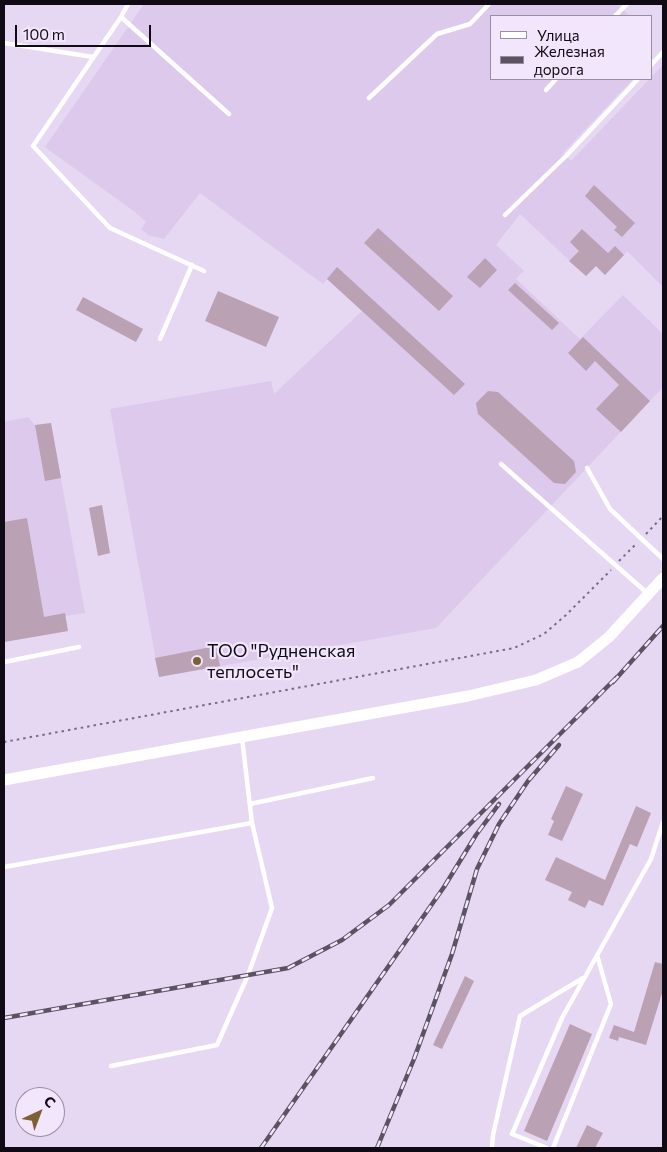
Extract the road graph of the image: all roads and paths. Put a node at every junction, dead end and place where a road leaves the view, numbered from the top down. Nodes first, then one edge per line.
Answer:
1 (128, 4) edge
2 (489, 4) edge
3 (627, 4) edge
4 (616, 15) edge
5 (121, 17) junction
6 (4, 42) edge
7 (663, 52) edge
8 (93, 58) junction
9 (652, 64) edge
10 (555, 80) edge
11 (637, 80) edge
12 (546, 90) dead end
13 (369, 98) dead end
14 (229, 114) dead end
15 (505, 215) dead end
16 (192, 265) junction
17 (204, 271) dead end
18 (160, 339) dead end
19 (501, 464) dead end
20 (587, 468) dead end
21 (663, 516) edge
22 (641, 539) junction
23 (663, 559) edge
24 (615, 565) junction
25 (662, 581) edge
26 (648, 594) junction
27 (79, 647) dead end
28 (4, 662) edge
29 (242, 737) junction
30 (4, 742) edge
31 (373, 778) dead end
32 (4, 780) edge
33 (250, 804) junction
34 (663, 822) edge
35 (252, 823) junction
36 (4, 867) edge
37 (597, 955) junction
38 (585, 977) junction
39 (111, 1066) dead end
40 (492, 1148) edge
41 (547, 1148) edge
42 (553, 1148) edge

1 - 5 lane
2 - 13 lane
3 - 4 lane
5 - 8 lane
5 - 14 lane
6 - 8 lane
7 - 9 lane
8 - 16 lane
10 - 12 lane
11 - 15 lane
16 - 17 lane
16 - 18 lane
19 - 24 lane
20 - 22 lane
21 - 22 path
22 - 23 lane
22 - 24 path
24 - 26 lane
24 - 30 path
25 - 26 street
26 - 29 street
27 - 28 lane
29 - 32 street
29 - 33 lane
31 - 33 lane
33 - 35 lane
34 - 37 lane
35 - 36 lane
35 - 39 lane
37 - 38 lane
37 - 42 lane
38 - 40 lane
38 - 41 lane

